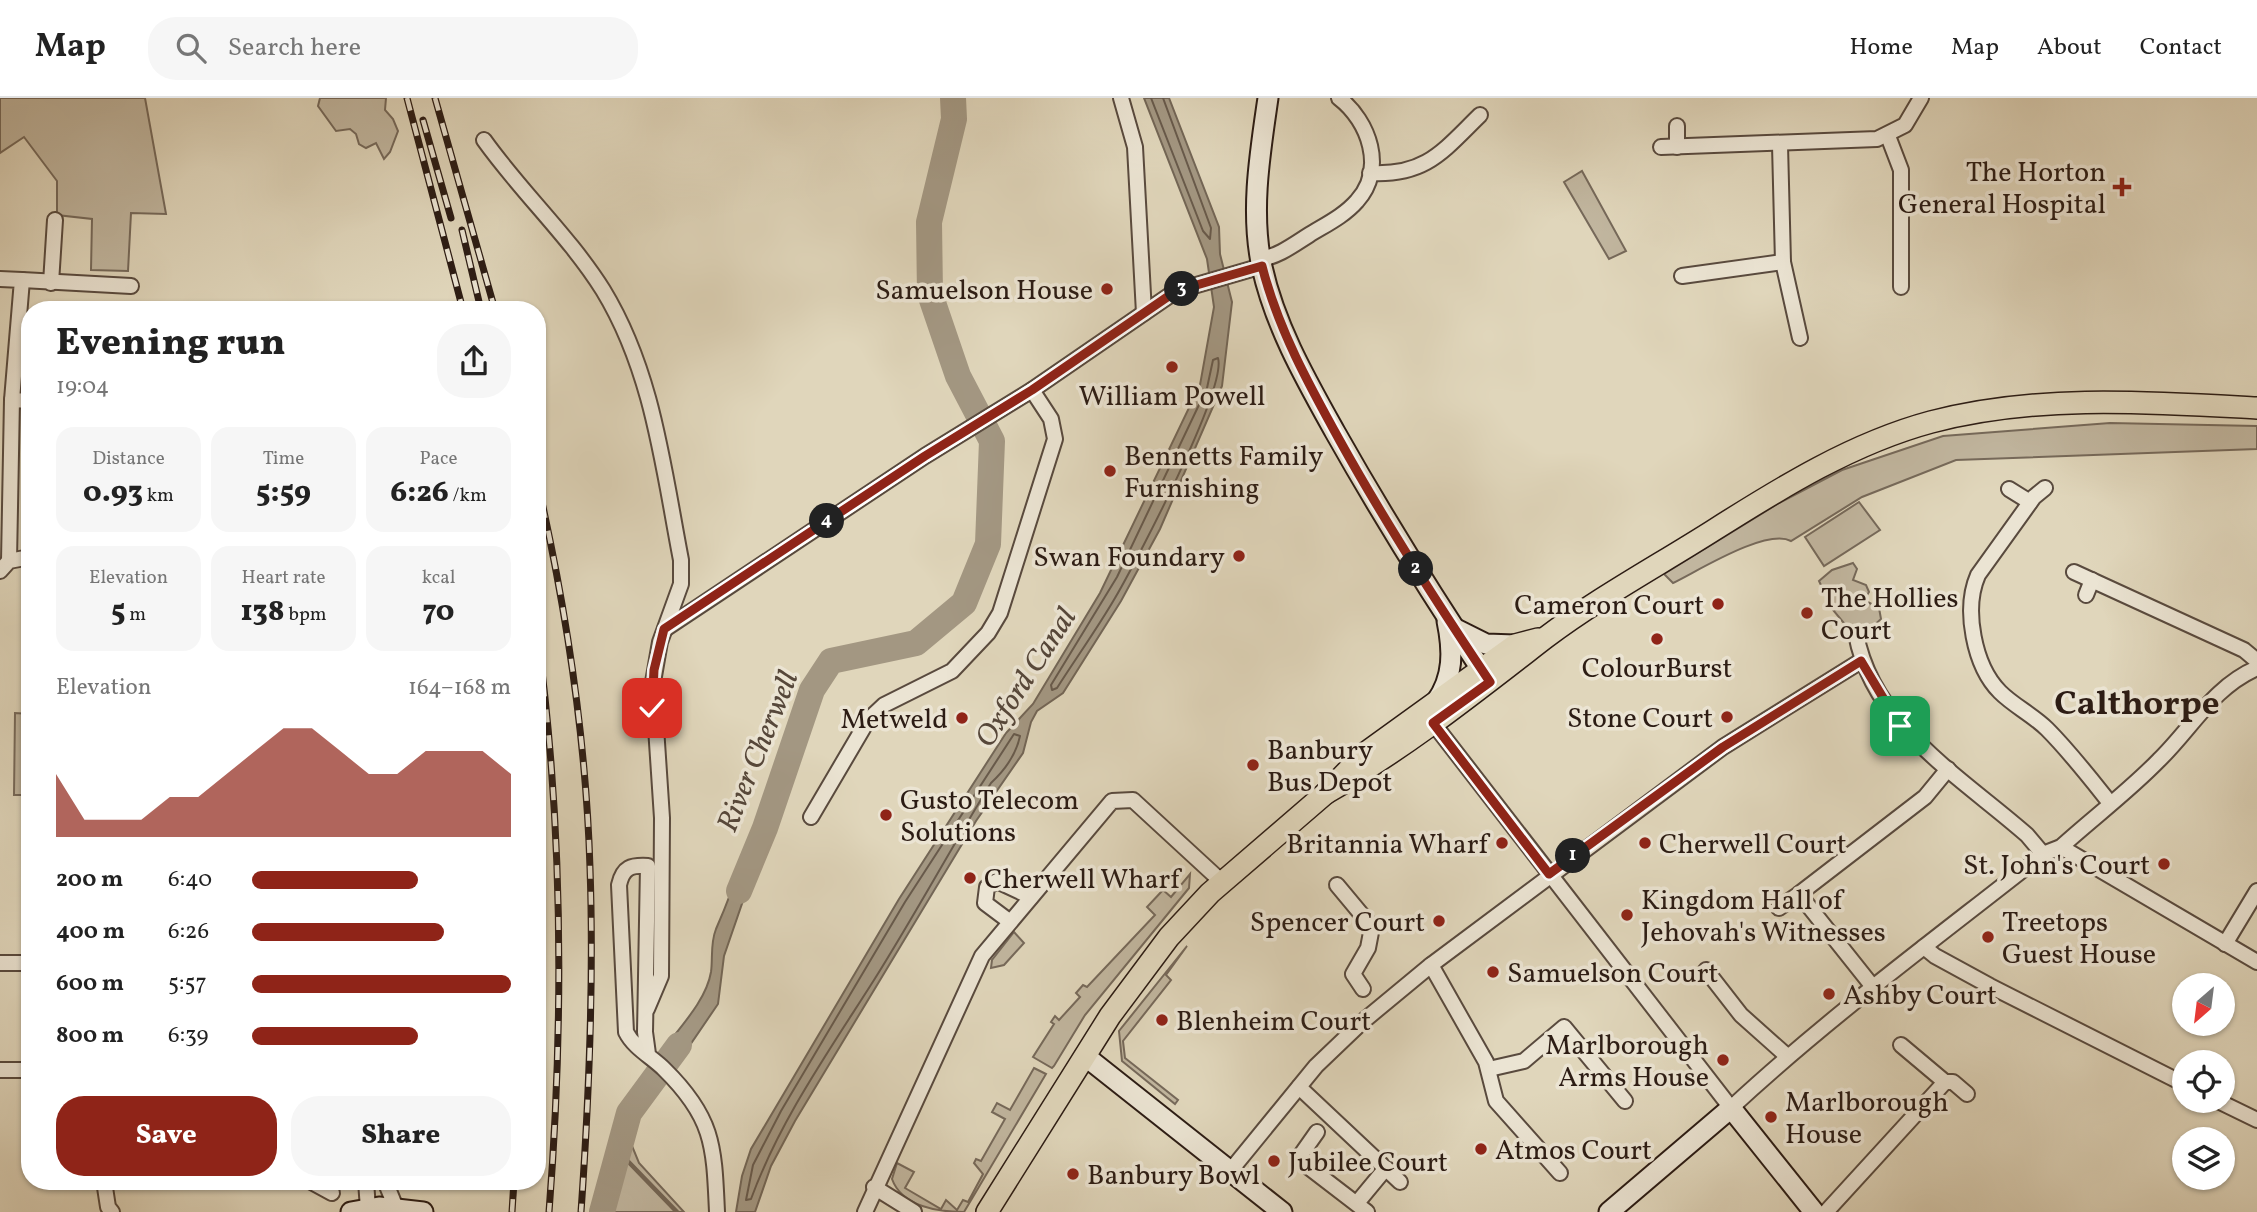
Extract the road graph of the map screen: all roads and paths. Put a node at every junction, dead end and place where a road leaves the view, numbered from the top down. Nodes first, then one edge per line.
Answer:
1 (1121, 98) edge
2 (1268, 98) edge
3 (1339, 98) edge
4 (1921, 98) edge
5 (1480, 115) dead end
6 (1677, 126) dead end
7 (1888, 136) junction
8 (484, 140) dead end
9 (1780, 145) junction
10 (1677, 147) junction
11 (1661, 148) dead end
12 (1370, 173) junction
13 (55, 220) dead end
14 (1783, 262) junction
15 (1261, 263) junction
16 (1682, 276) dead end
17 (0, 279) edge
18 (22, 280) junction
19 (51, 283) junction
20 (131, 286) dead end
21 (1901, 287) dead end
22 (1144, 313) junction
23 (1800, 338) dead end
24 (1032, 390) junction
25 (12, 400) junction
26 (21, 400) edge
27 (2257, 408) edge
28 (5, 431) edge
29 (2045, 488) dead end
30 (2009, 489) dead end
31 (2031, 502) junction
32 (5, 566) edge
33 (2074, 572) dead end
34 (2092, 580) junction
35 (2086, 595) dead end
36 (1445, 613) junction
37 (664, 629) junction
38 (1856, 634) dead end
39 (1546, 637) junction
40 (1515, 645) junction
41 (1861, 661) junction
42 (2257, 661) edge
43 (2257, 668) edge
44 (1485, 676) junction
45 (1434, 713) junction
46 (1948, 769) junction
47 (2110, 803) junction
48 (811, 817) dead end
49 (2061, 847) junction
50 (2043, 854) junction
51 (1549, 874) junction
52 (1227, 877) junction
53 (1337, 886) dead end
54 (2257, 891) edge
55 (1799, 894) junction
56 (1031, 897) junction
57 (1779, 908) dead end
58 (1009, 921) junction
59 (2225, 944) junction
60 (1924, 947) junction
61 (0, 962) edge
62 (2257, 962) edge
63 (21, 963) edge
64 (1431, 965) junction
65 (1706, 970) dead end
66 (1873, 987) junction
67 (1363, 989) dead end
68 (647, 1009) junction
69 (1901, 1045) dead end
70 (648, 1054) junction
71 (1085, 1056) junction
72 (1787, 1056) junction
73 (1489, 1069) junction
74 (0, 1070) edge
75 (21, 1070) edge
76 (2172, 1078) edge
77 (1942, 1085) junction
78 (1299, 1087) junction
79 (1967, 1094) dead end
80 (1625, 1101) dead end
81 (1731, 1108) junction
82 (2235, 1109) edge
83 (2257, 1120) edge
84 (1317, 1132) dead end
85 (1386, 1168) junction
86 (1231, 1170) junction
87 (1560, 1174) dead end
88 (1400, 1182) dead end
89 (874, 1187) junction
90 (105, 1190) edge
91 (326, 1190) edge
92 (364, 1190) edge
93 (389, 1190) edge
94 (332, 1193) dead end
95 (396, 1208) junction
96 (1362, 1208) edge
97 (359, 1210) edge
98 (112, 1212) edge
99 (423, 1212) edge
100 (717, 1212) edge
101 (864, 1212) edge
102 (914, 1212) edge
103 (987, 1212) edge
104 (1282, 1212) edge
105 (1609, 1212) edge
106 (1814, 1212) edge
107 (1826, 1212) edge

1 - 22 street
2 - 15 street
3 - 12 street
4 - 7 street
5 - 12 street
6 - 10 street
7 - 9 street
7 - 21 street
8 - 37 street
9 - 10 street
9 - 14 street
10 - 11 street
12 - 15 street
13 - 19 street
14 - 16 street
14 - 23 street
15 - 22 street
15 - 36 street
17 - 18 street
18 - 19 street
18 - 25 street
19 - 20 street
22 - 24 street
24 - 37 street
24 - 48 street
25 - 26 street
25 - 28 street
27 - 39 main road
28 - 32 street
29 - 31 street
30 - 31 street
31 - 47 street
33 - 34 street
34 - 35 street
34 - 42 street
36 - 40 street
36 - 44 street
36 - 45 street
37 - 68 street
38 - 41 street
39 - 40 main road
39 - 44 main road
40 - 44 main road
41 - 46 street
41 - 51 street
43 - 47 street
44 - 45 main road
45 - 51 street
45 - 52 main road
46 - 50 street
46 - 55 street
47 - 49 street
49 - 50 street
49 - 59 street
50 - 60 street
51 - 64 street
51 - 81 street
52 - 56 street
52 - 71 main road
53 - 67 street
54 - 59 street
55 - 57 street
55 - 66 street
56 - 58 street
56 - 58 street
58 - 89 street
59 - 62 street
60 - 66 street
60 - 76 street
61 - 63 street
64 - 73 street
64 - 78 street
65 - 72 street
66 - 72 street
68 - 70 street
68 - 70 street
69 - 77 street
70 - 100 street
71 - 86 street
71 - 103 main road
72 - 81 street
73 - 80 street
73 - 87 street
74 - 75 street
77 - 79 street
77 - 107 street
78 - 85 street
78 - 86 street
81 - 105 street
81 - 106 street
82 - 83 street
84 - 96 street
85 - 88 street
85 - 96 street
86 - 104 street
89 - 101 street
89 - 102 street
90 - 98 street
91 - 94 street
92 - 97 street
93 - 95 street
95 - 97 street
95 - 99 street

